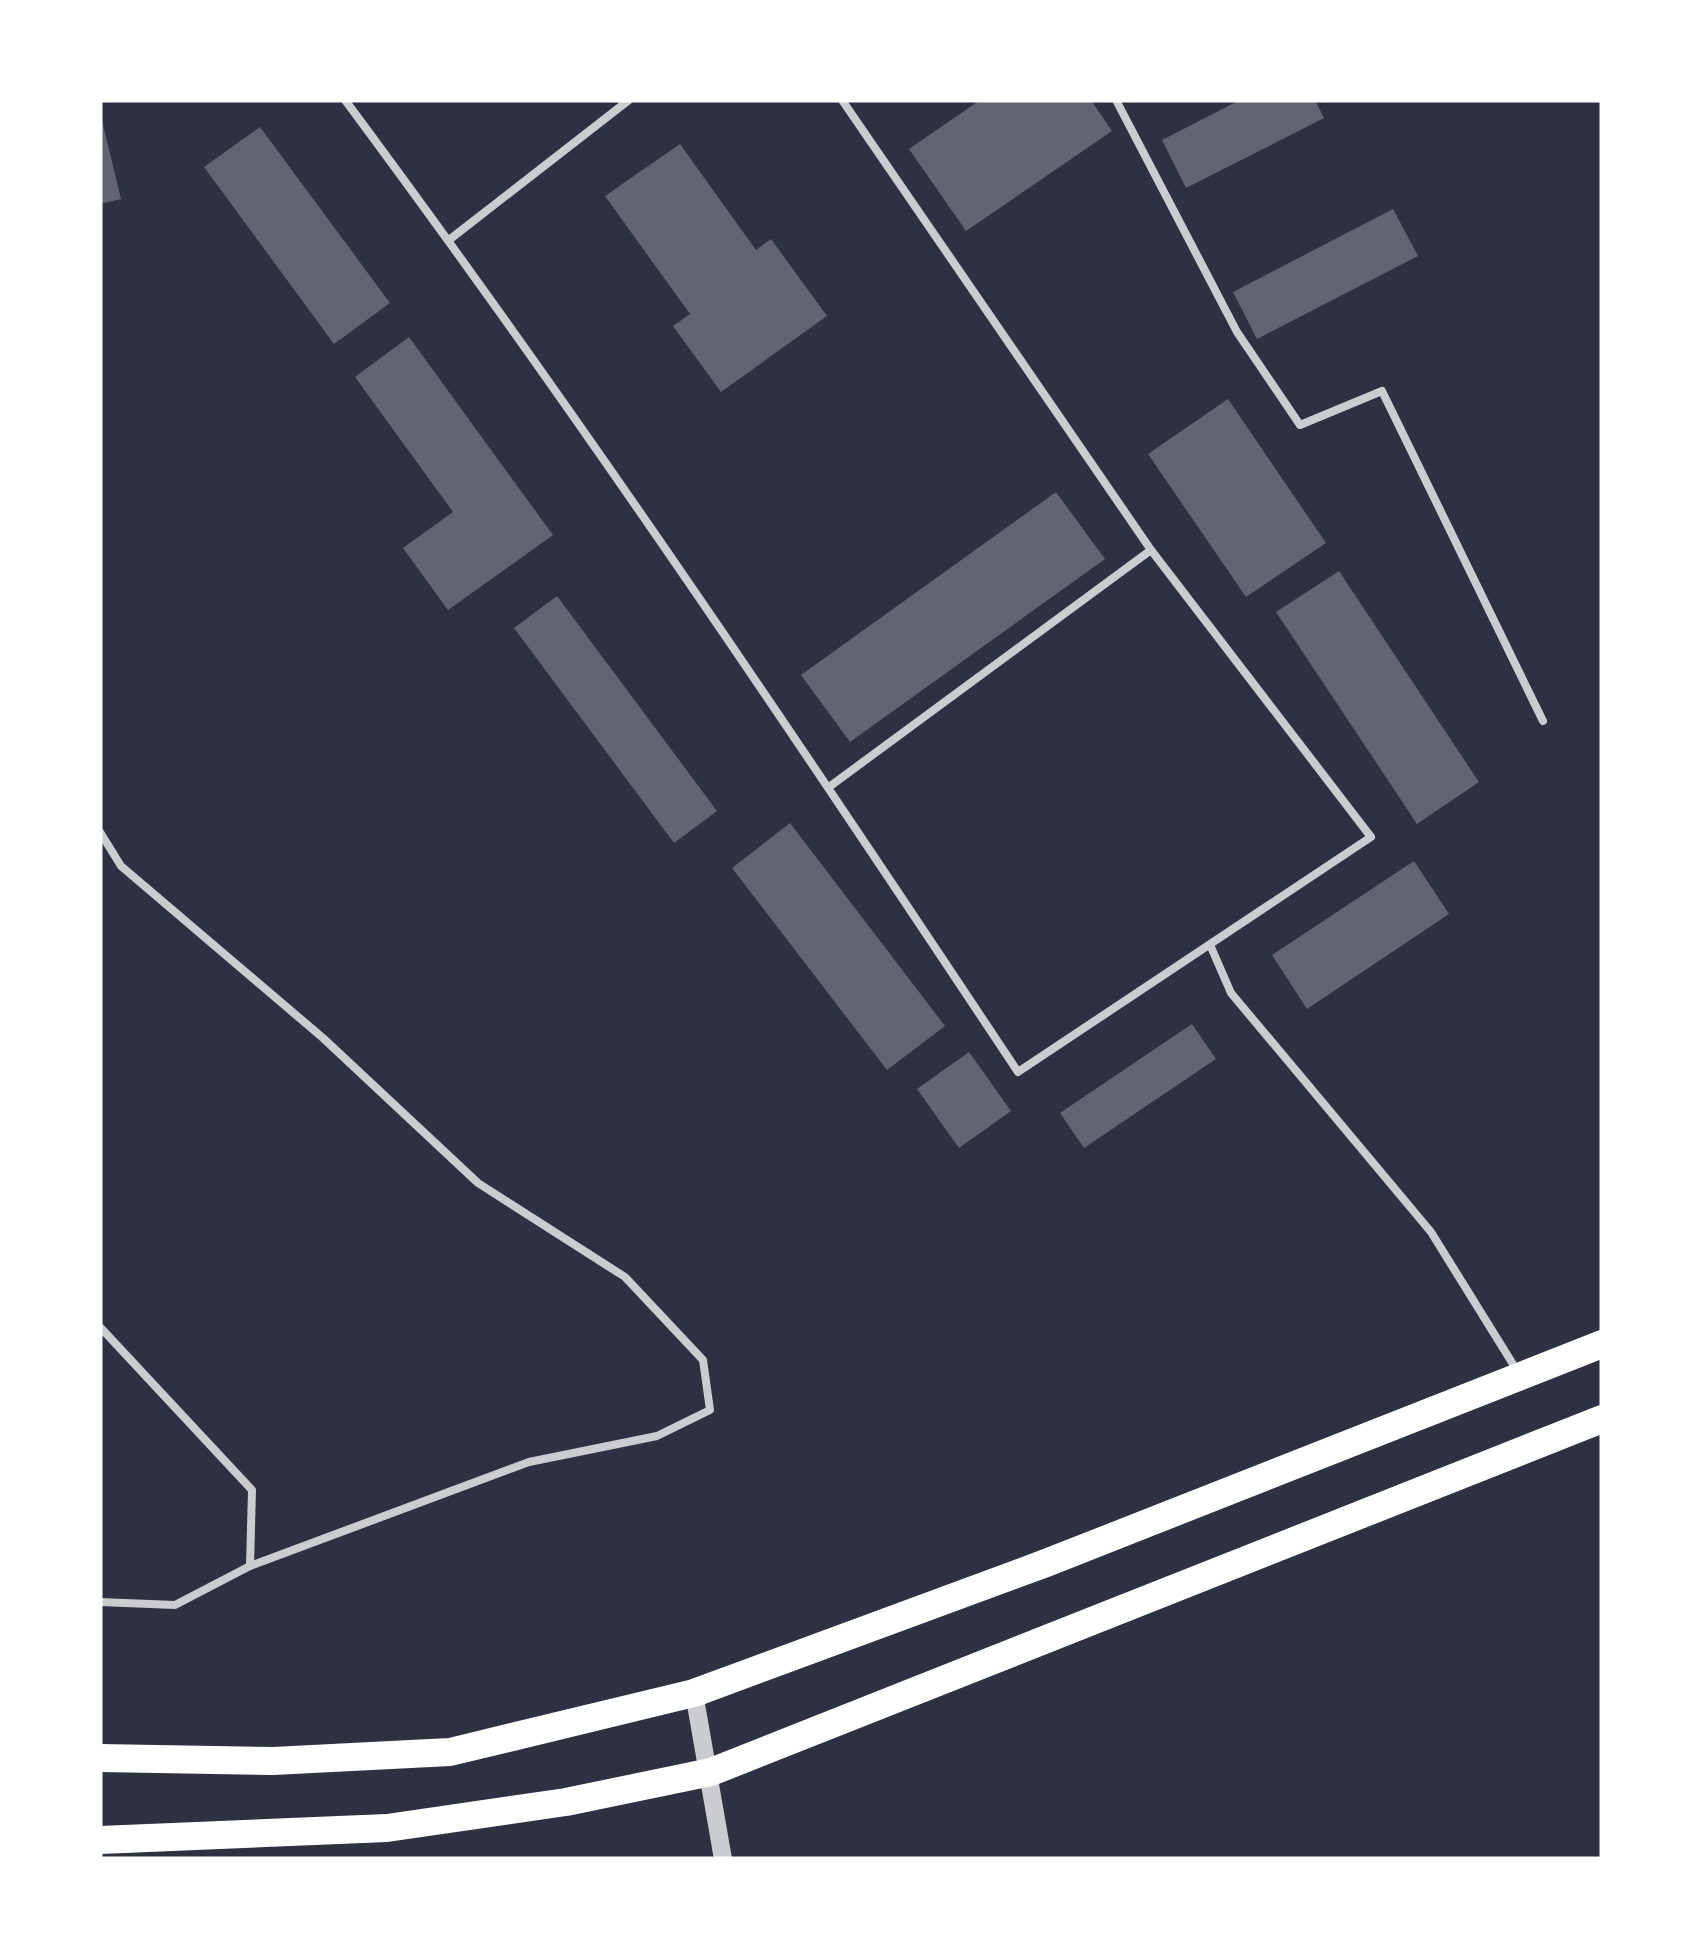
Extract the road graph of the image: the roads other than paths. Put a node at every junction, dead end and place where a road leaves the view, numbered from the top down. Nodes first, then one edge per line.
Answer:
1 (345, 100) edge
2 (629, 100) edge
3 (842, 100) edge
4 (1116, 100) edge
5 (449, 240) junction
6 (1151, 550) junction
7 (1543, 721) dead end
8 (829, 787) junction
9 (100, 832) edge
10 (1211, 947) junction
11 (100, 1327) edge
12 (1602, 1344) edge
13 (1522, 1378) junction
14 (1602, 1419) edge
15 (250, 1566) junction
16 (100, 1602) edge
17 (694, 1693) junction
18 (100, 1758) edge
19 (711, 1772) junction
20 (100, 1840) edge
21 (723, 1859) edge

1 - 5 lane
2 - 5 lane
3 - 6 lane
4 - 7 lane
5 - 8 lane
6 - 8 lane
6 - 10 lane
8 - 10 lane
9 - 15 lane
10 - 13 lane
11 - 15 lane
12 - 13 highway
13 - 17 highway
14 - 19 highway
15 - 16 lane
17 - 18 highway
17 - 19 street
19 - 20 highway
19 - 21 street

